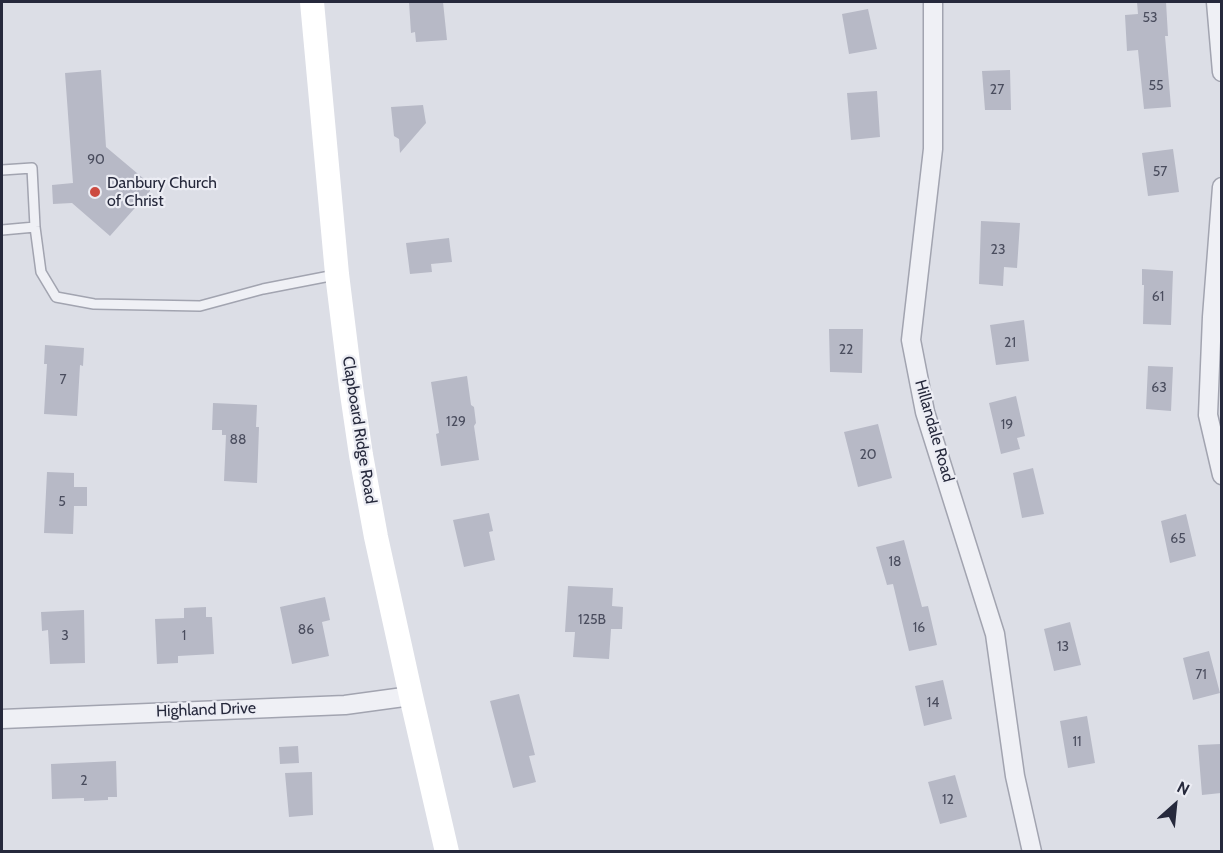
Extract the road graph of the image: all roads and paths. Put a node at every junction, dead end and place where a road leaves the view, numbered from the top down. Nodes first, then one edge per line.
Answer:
1 (312, 2) edge
2 (933, 2) edge
3 (1216, 2) edge
4 (1221, 72) edge
5 (2, 170) edge
6 (1221, 187) edge
7 (35, 227) junction
8 (2, 230) edge
9 (338, 274) junction
10 (1221, 475) edge
11 (411, 696) junction
12 (2, 719) edge
13 (447, 852) edge
14 (1032, 852) edge

1 - 9 main road, Clapboard Ridge Road
2 - 14 street, Hillandale Road
3 - 4 street
5 - 7 lane
6 - 10 street
7 - 8 lane
7 - 9 lane
9 - 11 main road, Clapboard Ridge Road
11 - 12 street, Highland Drive
11 - 13 main road, Clapboard Ridge Road

